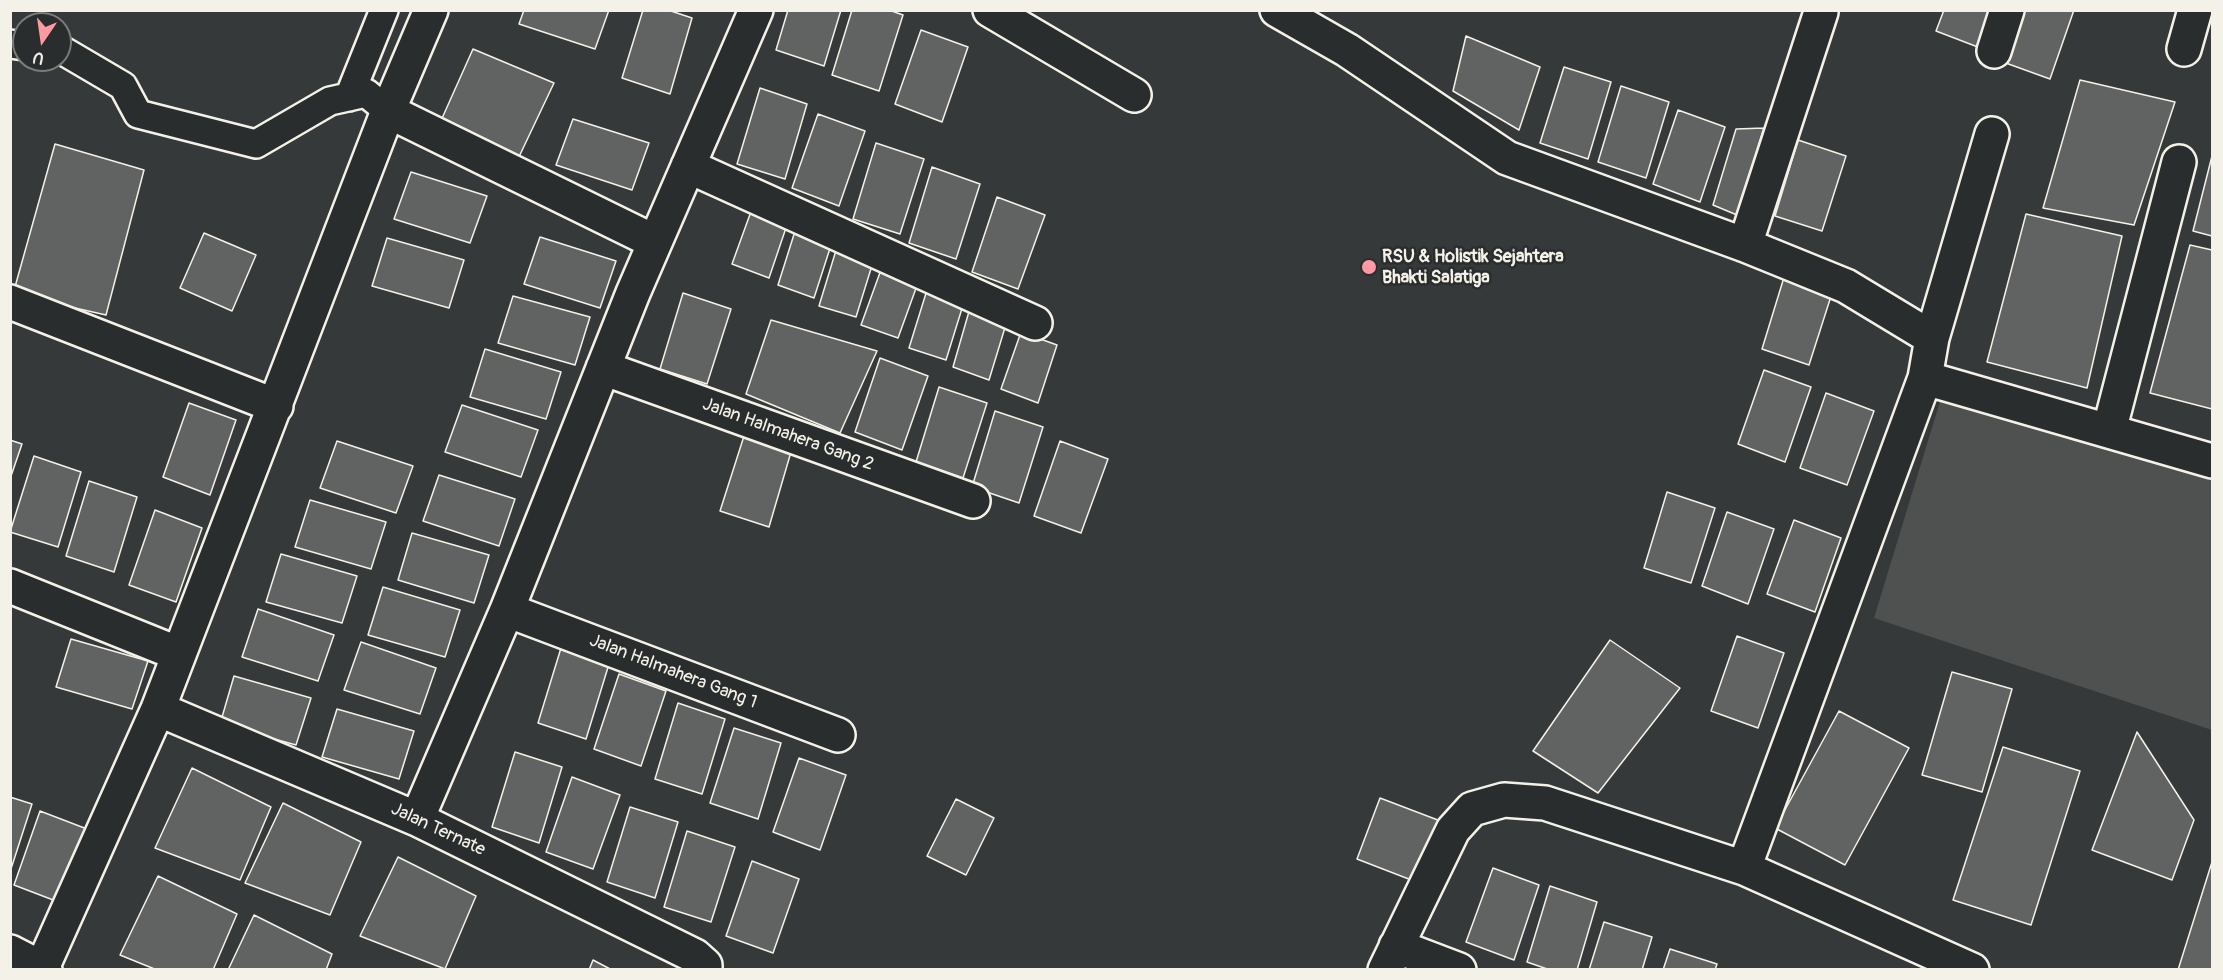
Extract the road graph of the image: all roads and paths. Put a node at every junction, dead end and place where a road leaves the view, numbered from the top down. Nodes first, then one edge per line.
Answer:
1 (384, 10) edge
2 (430, 10) edge
3 (756, 10) edge
4 (990, 10) edge
5 (1276, 10) edge
6 (2007, 10) edge
7 (2195, 10) edge
8 (1821, 12) edge
9 (2184, 49) dead end
10 (1994, 51) dead end
11 (72, 57) edge
12 (1134, 95) dead end
13 (349, 97) junction
14 (388, 111) junction
15 (1992, 134) dead end
16 (2179, 162) dead end
17 (688, 166) junction
18 (655, 242) junction
19 (1745, 245) junction
20 (10, 302) edge
21 (1035, 323) dead end
22 (1932, 338) junction
23 (603, 368) junction
24 (1925, 378) junction
25 (276, 406) junction
26 (2109, 431) junction
27 (2212, 461) edge
28 (973, 501) dead end
29 (10, 586) edge
30 (507, 610) junction
31 (178, 654) junction
32 (158, 709) junction
33 (838, 735) dead end
34 (417, 819) junction
35 (1744, 868) junction
36 (10, 952) edge
37 (1391, 958) edge
38 (44, 969) edge
39 (705, 969) edge
40 (1460, 969) edge
41 (1972, 969) edge

1 - 13 lane
2 - 14 street
3 - 17 street
4 - 12 street
5 - 19 street
6 - 10 street
7 - 9 street
8 - 19 street
11 - 13 lane
13 - 14 lane
14 - 18 street
14 - 25 street
15 - 22 street
16 - 26 street
17 - 18 street
17 - 21 street
18 - 23 street
19 - 22 street
20 - 25 street
22 - 24 street
23 - 28 street, Jalan Halmahera Gang 2
23 - 30 street
24 - 26 street
24 - 35 street
25 - 31 street
26 - 27 street
29 - 31 street
30 - 33 street, Jalan Halmahera Gang 1
30 - 34 street
31 - 32 street
32 - 34 street, Jalan Ternate
32 - 38 street
34 - 39 street, Jalan Ternate
35 - 37 street
35 - 41 street
36 - 38 street
37 - 40 street

